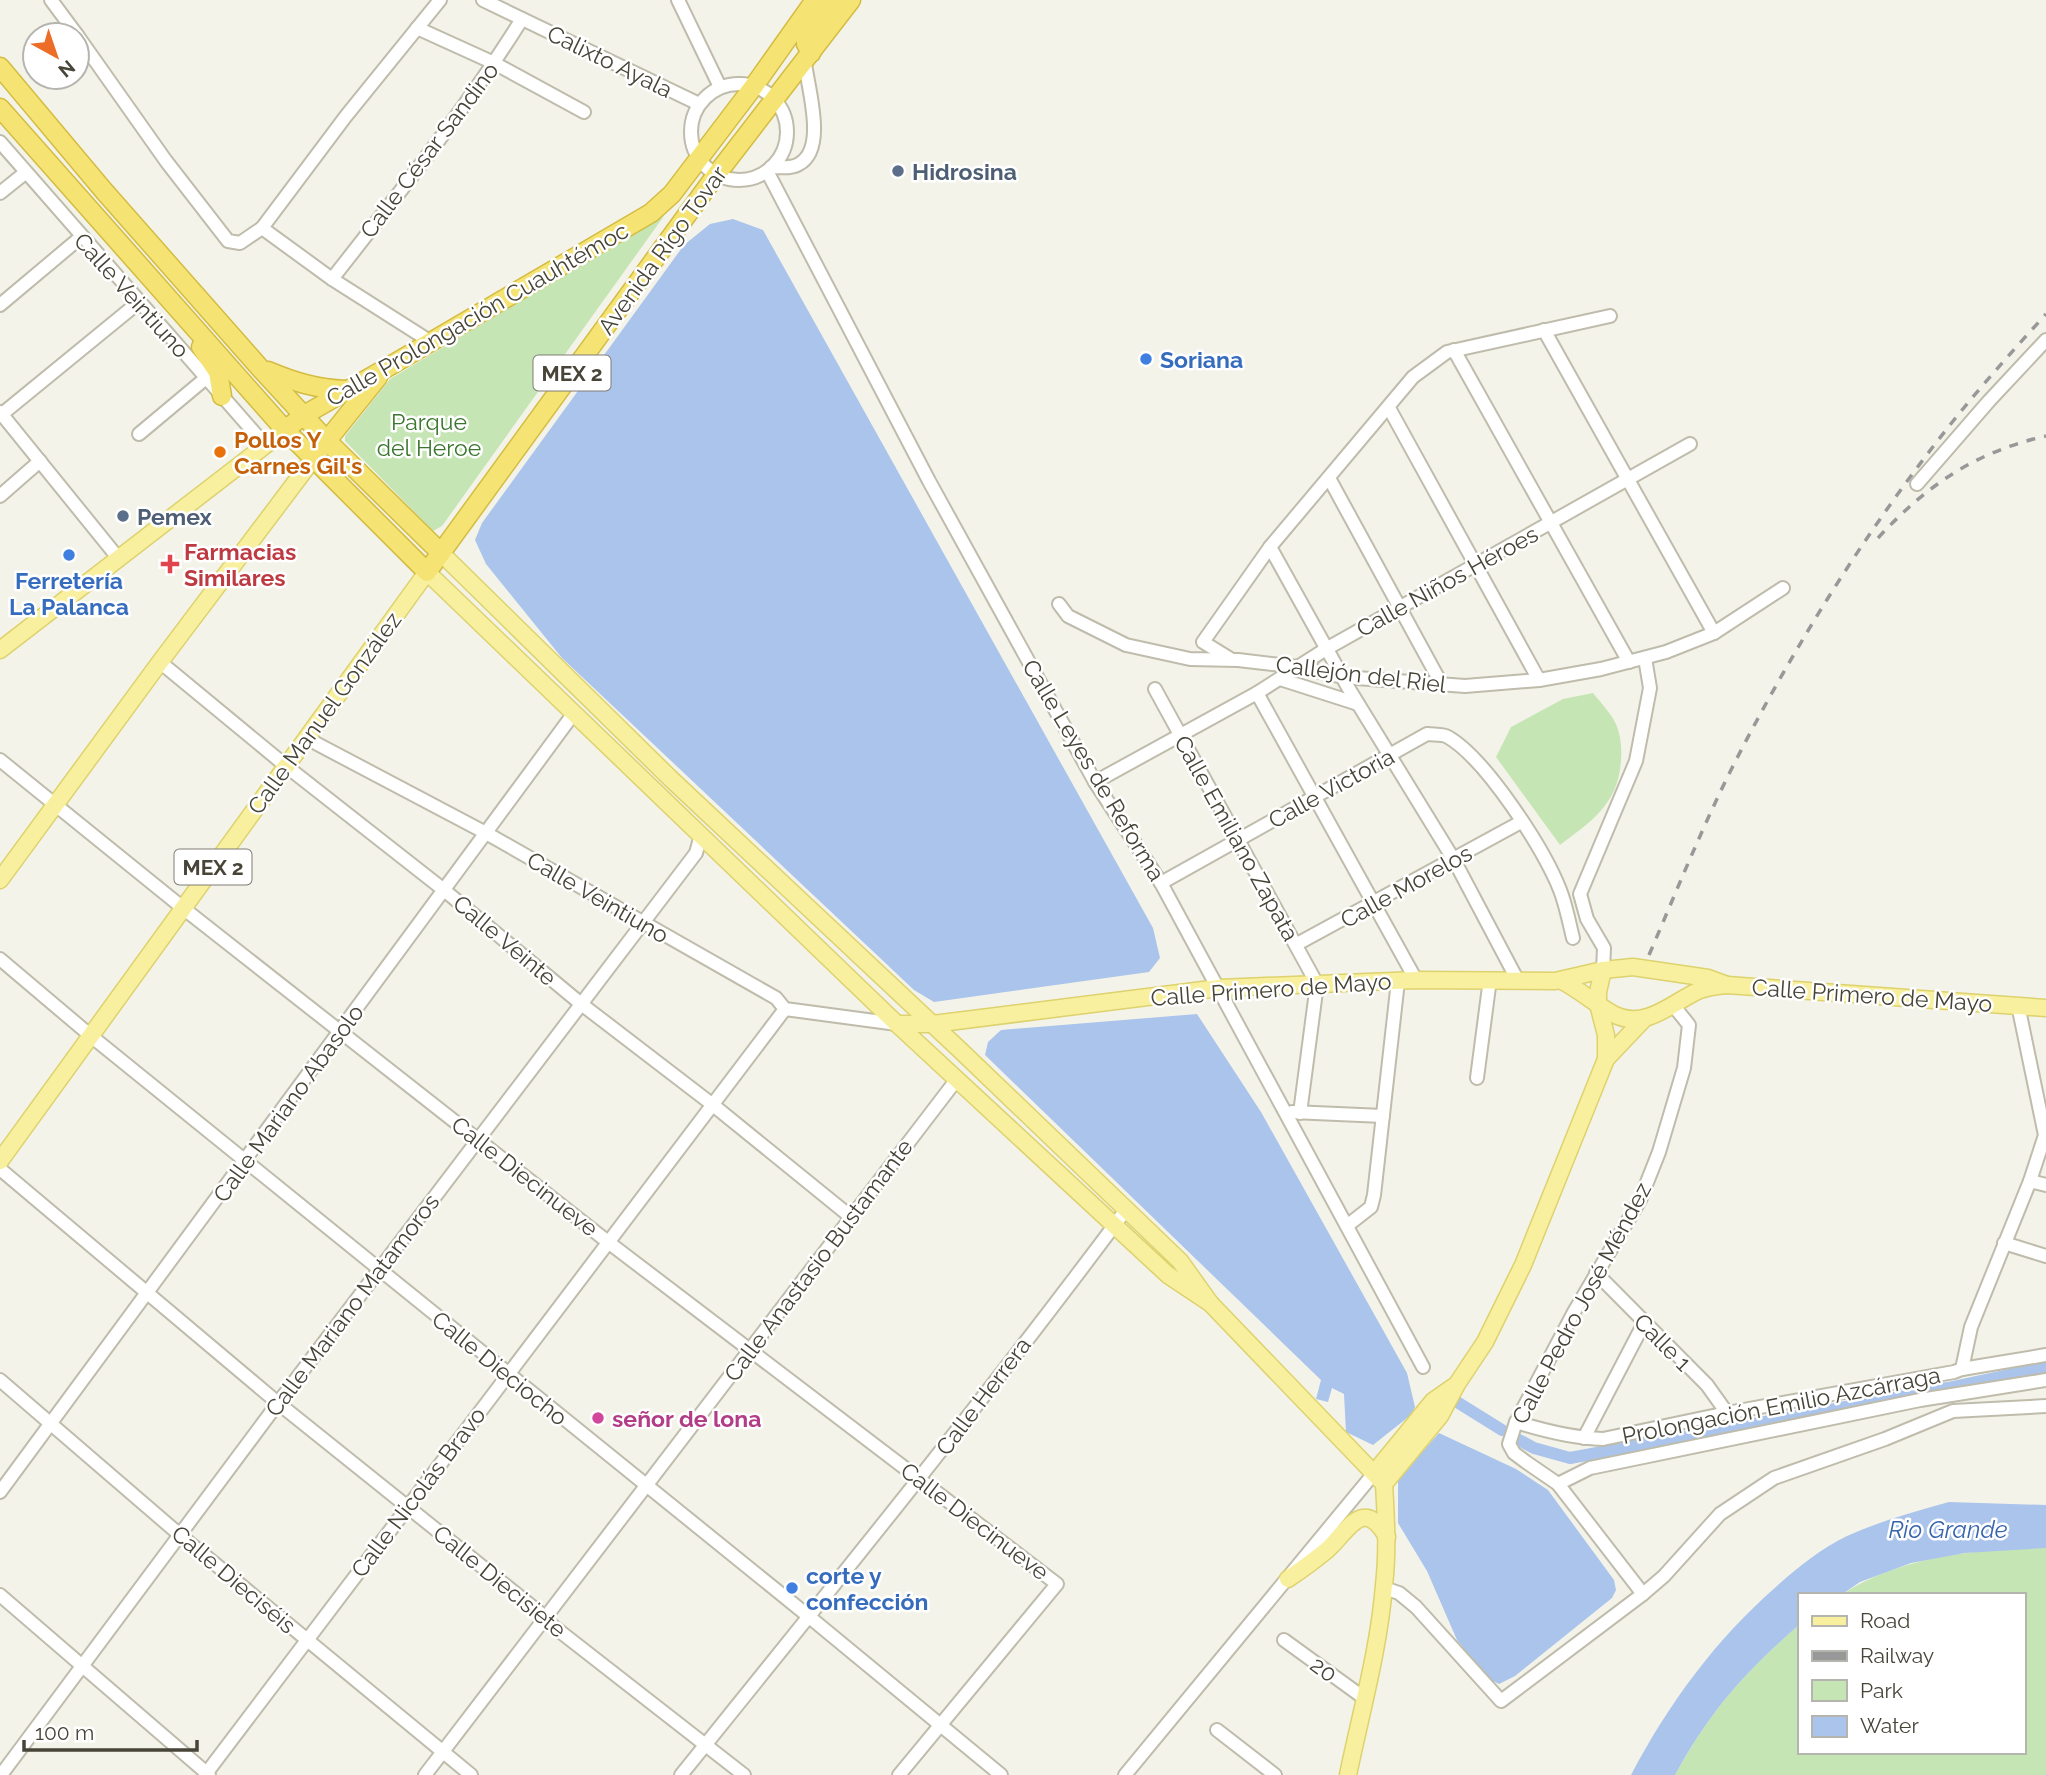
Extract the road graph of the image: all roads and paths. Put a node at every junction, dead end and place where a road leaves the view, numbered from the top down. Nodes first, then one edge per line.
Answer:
1 (51, 0) edge
2 (440, 0) edge
3 (483, 0) edge
4 (678, 0) edge
5 (816, 0) edge
6 (831, 0) edge
7 (851, 0) edge
8 (522, 19) junction
9 (67, 21) edge
10 (417, 28) junction
11 (91, 55) edge
12 (808, 58) junction
13 (495, 63) junction
14 (0, 66) edge
15 (754, 86) junction
16 (720, 87) junction
17 (776, 100) junction
18 (699, 104) junction
19 (0, 108) edge
20 (584, 112) dead end
21 (0, 142) edge
22 (698, 159) junction
23 (769, 169) junction
24 (25, 173) junction
25 (716, 175) junction
26 (0, 193) edge
27 (651, 213) joint
28 (261, 228) junction
29 (81, 237) junction
30 (332, 279) junction
31 (139, 302) junction
32 (0, 305) edge
33 (182, 310) junction
34 (1610, 316) dead end
35 (1544, 330) junction
36 (2046, 340) edge
37 (430, 342) junction
38 (1454, 350) junction
39 (260, 368) junction
40 (383, 370) junction
41 (206, 377) junction
42 (349, 390) junction
43 (222, 396) junction
44 (1388, 408) junction
45 (1, 413) edge
46 (304, 415) junction
47 (285, 430) junction
48 (139, 434) dead end
49 (327, 441) junction
50 (1690, 444) dead end
51 (266, 446) junction
52 (313, 459) junction
53 (40, 461) junction
54 (1329, 478) junction
55 (1629, 478) junction
56 (1917, 484) dead end
57 (0, 496) edge
58 (1551, 522) junction
59 (1270, 547) junction
60 (441, 553) junction
61 (119, 559) junction
62 (1475, 565) junction
63 (426, 572) junction
64 (1783, 588) dead end
65 (1059, 604) dead end
66 (1399, 608) junction
67 (1714, 634) junction
68 (1326, 649) junction
69 (0, 650) edge
70 (1645, 658) junction
71 (1233, 660) junction
72 (160, 662) junction
73 (1629, 663) junction
74 (1298, 667) junction
75 (1343, 677) junction
76 (1280, 679) junction
77 (1539, 680) junction
78 (1442, 685) junction
79 (1155, 688) dead end
80 (1257, 693) junction
81 (1358, 704) junction
82 (574, 713) junction
83 (1180, 735) junction
84 (306, 738) junction
85 (1391, 755) junction
86 (0, 760) edge
87 (286, 766) junction
88 (1095, 782) junction
89 (1314, 798) junction
90 (54, 805) junction
91 (1517, 825) junction
92 (486, 833) junction
93 (701, 835) junction
94 (1239, 841) junction
95 (1454, 860) junction
96 (0, 880) edge
97 (1161, 883) junction
98 (444, 890) junction
99 (1560, 890) junction
100 (1580, 894) junction
101 (1374, 904) junction
102 (183, 908) junction
103 (641, 923) junction
104 (1573, 938) dead end
105 (1297, 944) junction
106 (0, 959) edge
107 (1603, 970) junction
108 (1664, 972) junction
109 (1490, 979) junction
110 (1416, 980) junction
111 (1398, 981) junction
112 (1518, 981) junction
113 (1562, 981) junction
114 (1317, 984) junction
115 (1727, 985) junction
116 (1219, 988) junction
117 (580, 1003) junction
118 (1598, 1003) junction
119 (1673, 1005) junction
120 (2018, 1005) junction
121 (2046, 1008) edge
122 (785, 1009) junction
123 (1645, 1018) junction
124 (965, 1020) junction
125 (897, 1024) junction
126 (933, 1024) junction
127 (341, 1031) junction
128 (91, 1036) junction
129 (960, 1050) junction
130 (1606, 1059) junction
131 (1477, 1078) dead end
132 (957, 1079) junction
133 (713, 1105) junction
134 (1284, 1111) junction
135 (1300, 1113) junction
136 (1382, 1116) junction
137 (2045, 1125) edge
138 (478, 1139) junction
139 (246, 1160) junction
140 (0, 1161) edge
141 (0, 1169) edge
142 (2031, 1181) junction
143 (2046, 1185) edge
144 (1125, 1211) junction
145 (851, 1217) junction
146 (1114, 1225) junction
147 (1348, 1225) junction
148 (608, 1242) junction
149 (2004, 1243) junction
150 (2046, 1256) edge
151 (379, 1269) junction
152 (1596, 1273) junction
153 (148, 1294) junction
154 (1210, 1303) junction
155 (1644, 1324) junction
156 (749, 1352) junction
157 (2046, 1355) edge
158 (1423, 1367) dead end
159 (1962, 1369) junction
160 (507, 1374) junction
161 (0, 1380) edge
162 (2046, 1380) edge
163 (278, 1403) junction
164 (2046, 1406) edge
165 (1727, 1413) junction
166 (1516, 1422) junction
167 (52, 1423) junction
168 (1584, 1438) junction
169 (1380, 1478) junction
170 (919, 1479) junction
171 (1558, 1484) junction
172 (646, 1486) junction
173 (0, 1492) edge
174 (407, 1505) junction
175 (180, 1535) junction
176 (1387, 1537) junction
177 (1288, 1579) junction
178 (1384, 1588) junction
179 (1643, 1594) junction
180 (0, 1595) edge
181 (807, 1615) junction
182 (544, 1619) junction
183 (307, 1640) junction
184 (1284, 1640) dead end
185 (83, 1666) junction
186 (1364, 1698) junction
187 (939, 1725) junction
188 (1217, 1730) dead end
189 (706, 1744) junction
190 (443, 1752) junction
191 (207, 1774) edge
192 (1, 1775) edge
193 (425, 1775) edge
194 (471, 1775) edge
195 (681, 1775) edge
196 (744, 1775) edge
197 (899, 1775) edge
198 (1002, 1775) edge
199 (1125, 1775) edge
200 (1275, 1775) edge
201 (1348, 1775) edge

1 - 9 street
2 - 10 street
3 - 8 street, Calixto Ayala
4 - 16 street
5 - 15 highway, Avenida Rigo Tovar
6 - 12 highway
7 - 12 highway, Avenida Rigo Tovar / MEX 2
8 - 13 street, Calle César Sandino
8 - 18 street, Calixto Ayala
10 - 13 street
10 - 28 street
11 - 28 street
12 - 17 highway, Avenida Rigo Tovar / MEX 2
12 - 23 street
13 - 20 street
13 - 30 street, Calle César Sandino
14 - 39 highway
15 - 16 street
15 - 17 street
15 - 22 highway, Avenida Rigo Tovar
16 - 18 street
17 - 23 street
17 - 25 highway, Avenida Rigo Tovar / MEX 2
18 - 22 street
19 - 33 highway
21 - 24 street, Calle Veintiuno
22 - 25 street
22 - 27 highway, Avenida Rigo Tovar
23 - 25 street
23 - 88 street, Calle Leyes de Reforma
24 - 26 street
24 - 29 street, Calle Veintiuno
25 - 60 highway, Avenida Rigo Tovar / MEX 2
27 - 37 highway, Calle Prolongación Cuauhtémoc
28 - 30 street
29 - 31 street, Calle Veintiuno
29 - 32 street
30 - 37 street
31 - 41 street, Calle Veintiuno
31 - 45 street
33 - 43 highway
33 - 47 highway
34 - 35 street
35 - 38 street
35 - 55 street
36 - 56 street
37 - 40 highway, Calle Prolongación Cuauhtémoc
38 - 44 street
38 - 58 street
39 - 42 highway
39 - 46 highway
40 - 42 highway, Calle Prolongación Cuauhtémoc
40 - 49 highway
41 - 43 street, Calle Veintiuno
41 - 48 street
42 - 46 highway, Calle Prolongación Cuauhtémoc
43 - 51 street, Calle Veintiuno
44 - 54 street
44 - 62 street
45 - 53 street
46 - 47 highway, Calle Prolongación Cuauhtémoc
46 - 49 highway
47 - 51 main road
47 - 52 highway
49 - 52 highway
49 - 60 highway
50 - 55 street, Calle Niños Héroes
51 - 61 main road
52 - 63 highway
52 - 72 main road
53 - 57 street
53 - 61 street
54 - 59 street
54 - 66 street
55 - 58 street, Calle Niños Héroes
55 - 67 street
58 - 62 street, Calle Niños Héroes
58 - 73 street
59 - 68 street
59 - 71 street
60 - 63 highway, Avenida Rigo Tovar / MEX 2
60 - 126 main road
61 - 69 main road
62 - 66 street, Calle Niños Héroes
62 - 77 street
63 - 82 main road
63 - 84 main road, Calle Manuel González / MEX 2
64 - 67 street, Callejón del Riel
65 - 71 street, Callejón del Riel
66 - 68 street, Calle Niños Héroes
66 - 78 street
67 - 70 street, Callejón del Riel
68 - 74 street, Calle Niños Héroes
68 - 75 street
70 - 73 street, Callejón del Riel
70 - 100 street
71 - 74 street, Callejón del Riel
72 - 87 street, Calle Veinte
72 - 90 main road
73 - 77 street, Callejón del Riel
74 - 75 street, Callejón del Riel
74 - 76 street, Calle Niños Héroes
75 - 78 street, Callejón del Riel
75 - 81 street
76 - 80 street, Calle Niños Héroes
76 - 81 street
77 - 78 street, Callejón del Riel
79 - 83 street, Calle Emiliano Zapata
80 - 83 street, Calle Niños Héroes
80 - 89 street
81 - 85 street
82 - 92 street, Calle Mariano Abasolo
82 - 93 main road
83 - 88 street, Calle Niños Héroes
83 - 94 street, Calle Emiliano Zapata
84 - 87 main road, Calle Manuel González / MEX 2
84 - 92 street, Calle Veintiuno
85 - 89 street, Calle Victoria
85 - 91 street, Calle Victoria
85 - 95 street
86 - 90 street, Calle Diecinueve
87 - 98 street, Calle Veinte
87 - 102 main road, Calle Manuel González / MEX 2
88 - 97 street, Calle Leyes de Reforma
89 - 94 street, Calle Victoria
89 - 101 street
90 - 96 main road
90 - 102 street, Calle Diecinueve
91 - 95 street, Calle Morelos
91 - 99 street
92 - 98 street, Calle Mariano Abasolo
92 - 103 street, Calle Veintiuno
93 - 103 street, Calle Mariano Matamoros
93 - 125 main road
94 - 97 street, Calle Victoria
94 - 105 street, Calle Emiliano Zapata
95 - 101 street, Calle Morelos
95 - 112 street
97 - 116 street, Calle Leyes de Reforma
98 - 117 street, Calle Veinte
98 - 127 street, Calle Mariano Abasolo
99 - 100 street
99 - 104 street
100 - 107 street
101 - 105 street, Calle Morelos
101 - 110 street
102 - 127 street, Calle Diecinueve
102 - 128 main road, Calle Manuel González / MEX 2
103 - 117 street, Calle Mariano Matamoros
103 - 122 street, Calle Veintiuno
105 - 114 street, Calle Emiliano Zapata
106 - 128 street, Calle Dieciocho
107 - 108 main road, Calle Primero de Mayo
107 - 113 main road, Calle Primero de Mayo
107 - 118 main road
108 - 115 main road, Calle Primero de Mayo
108 - 119 main road
109 - 110 main road, Calle Primero de Mayo
109 - 112 main road, Calle Primero de Mayo
109 - 131 street
110 - 111 main road, Calle Primero de Mayo
111 - 114 main road, Calle Primero de Mayo
111 - 136 street
112 - 113 main road, Calle Primero de Mayo
113 - 118 main road
114 - 116 main road, Calle Primero de Mayo
114 - 135 street
115 - 119 main road, Calle Primero de Mayo
115 - 120 main road, Calle Primero de Mayo
116 - 124 main road, Calle Primero de Mayo
116 - 134 street, Calle Leyes de Reforma
117 - 133 street, Calle Veinte
117 - 138 street, Calle Mariano Matamoros
118 - 123 main road
118 - 130 main road
119 - 123 main road, Calle Primero de Mayo
119 - 152 street, Calle Pedro José Méndez
120 - 121 main road, Calle Primero de Mayo
120 - 137 street, Calle Primero de Mayo
122 - 125 street
122 - 133 street, Calle Nicolás Bravo
123 - 130 main road
124 - 126 main road, Calle Primero de Mayo
124 - 129 main road
125 - 126 main road, Calle Primero de Mayo
125 - 132 main road
126 - 129 main road
127 - 138 street, Calle Diecinueve
127 - 139 street, Calle Mariano Abasolo
128 - 139 street, Calle Dieciocho
128 - 140 main road, Calle Manuel González / MEX 2
129 - 144 main road
130 - 169 main road
132 - 145 street, Calle Anastasio Bustamante
132 - 146 main road
133 - 145 street, Calle Veinte
133 - 148 street, Calle Nicolás Bravo
134 - 135 street
134 - 147 street, Calle Leyes de Reforma
135 - 136 street
136 - 147 street
137 - 142 street, Calle Primero de Mayo
138 - 148 street, Calle Diecinueve
138 - 151 street, Calle Mariano Matamoros
139 - 151 street, Calle Dieciocho
139 - 153 street, Calle Mariano Abasolo
141 - 153 street, Calle Diecisiete
142 - 143 street
142 - 149 street, Calle Primero de Mayo
144 - 146 street, Calle Herrera
144 - 154 main road
145 - 156 street, Calle Anastasio Bustamante
146 - 154 main road
146 - 170 street, Calle Herrera
147 - 158 street, Calle Leyes de Reforma
148 - 156 street, Calle Diecinueve
148 - 160 street, Calle Nicolás Bravo
149 - 150 street
149 - 159 street, Calle Primero de Mayo
151 - 160 street, Calle Dieciocho
151 - 163 street, Calle Mariano Matamoros
152 - 155 street, Calle 1
152 - 166 street, Calle Pedro José Méndez
153 - 163 street, Calle Diecisiete
153 - 167 street, Calle Mariano Abasolo
154 - 169 main road
155 - 165 street, Calle 1
155 - 168 street
156 - 170 street, Calle Diecinueve
156 - 172 street, Calle Anastasio Bustamante
157 - 159 street, Prolongación Emilio Azcárraga
159 - 165 street, Prolongación Emilio Azcárraga
160 - 172 street, Calle Dieciocho
160 - 174 street, Calle Nicolás Bravo
161 - 167 street, Calle Dieciséis
162 - 171 street
163 - 174 street, Calle Diecisiete
163 - 175 street, Calle Mariano Matamoros
164 - 179 street
165 - 168 street, Prolongación Emilio Azcárraga
166 - 168 street, Prolongación Emilio Azcárraga
166 - 171 street, Calle Pedro José Méndez
167 - 173 street, Calle Mariano Abasolo
167 - 175 street, Calle Dieciséis
169 - 176 main road
169 - 177 street
170 - 181 street, Calle Herrera
170 - 187 street, Calle Diecinueve
171 - 179 street
172 - 181 street, Calle Dieciocho
172 - 182 street, Calle Anastasio Bustamante
174 - 182 street, Calle Diecisiete
174 - 183 street, Calle Nicolás Bravo
175 - 183 street, Calle Dieciséis
175 - 185 street, Calle Mariano Matamoros
176 - 177 main road
176 - 178 main road
177 - 199 street
178 - 179 street
178 - 186 main road
180 - 185 street
181 - 187 street, Calle Dieciocho
181 - 189 street, Calle Herrera
182 - 189 street, Calle Diecisiete
182 - 190 street, Calle Anastasio Bustamante
183 - 190 street, Calle Dieciséis
183 - 191 street, Calle Nicolás Bravo
184 - 186 street, 20
185 - 191 street
185 - 192 street, Calle Mariano Matamoros
186 - 201 main road
187 - 197 street
187 - 198 street, Calle Dieciocho
188 - 200 street
189 - 195 street, Calle Herrera
189 - 196 street, Calle Diecisiete
190 - 193 street, Calle Anastasio Bustamante
190 - 194 street, Calle Dieciséis

